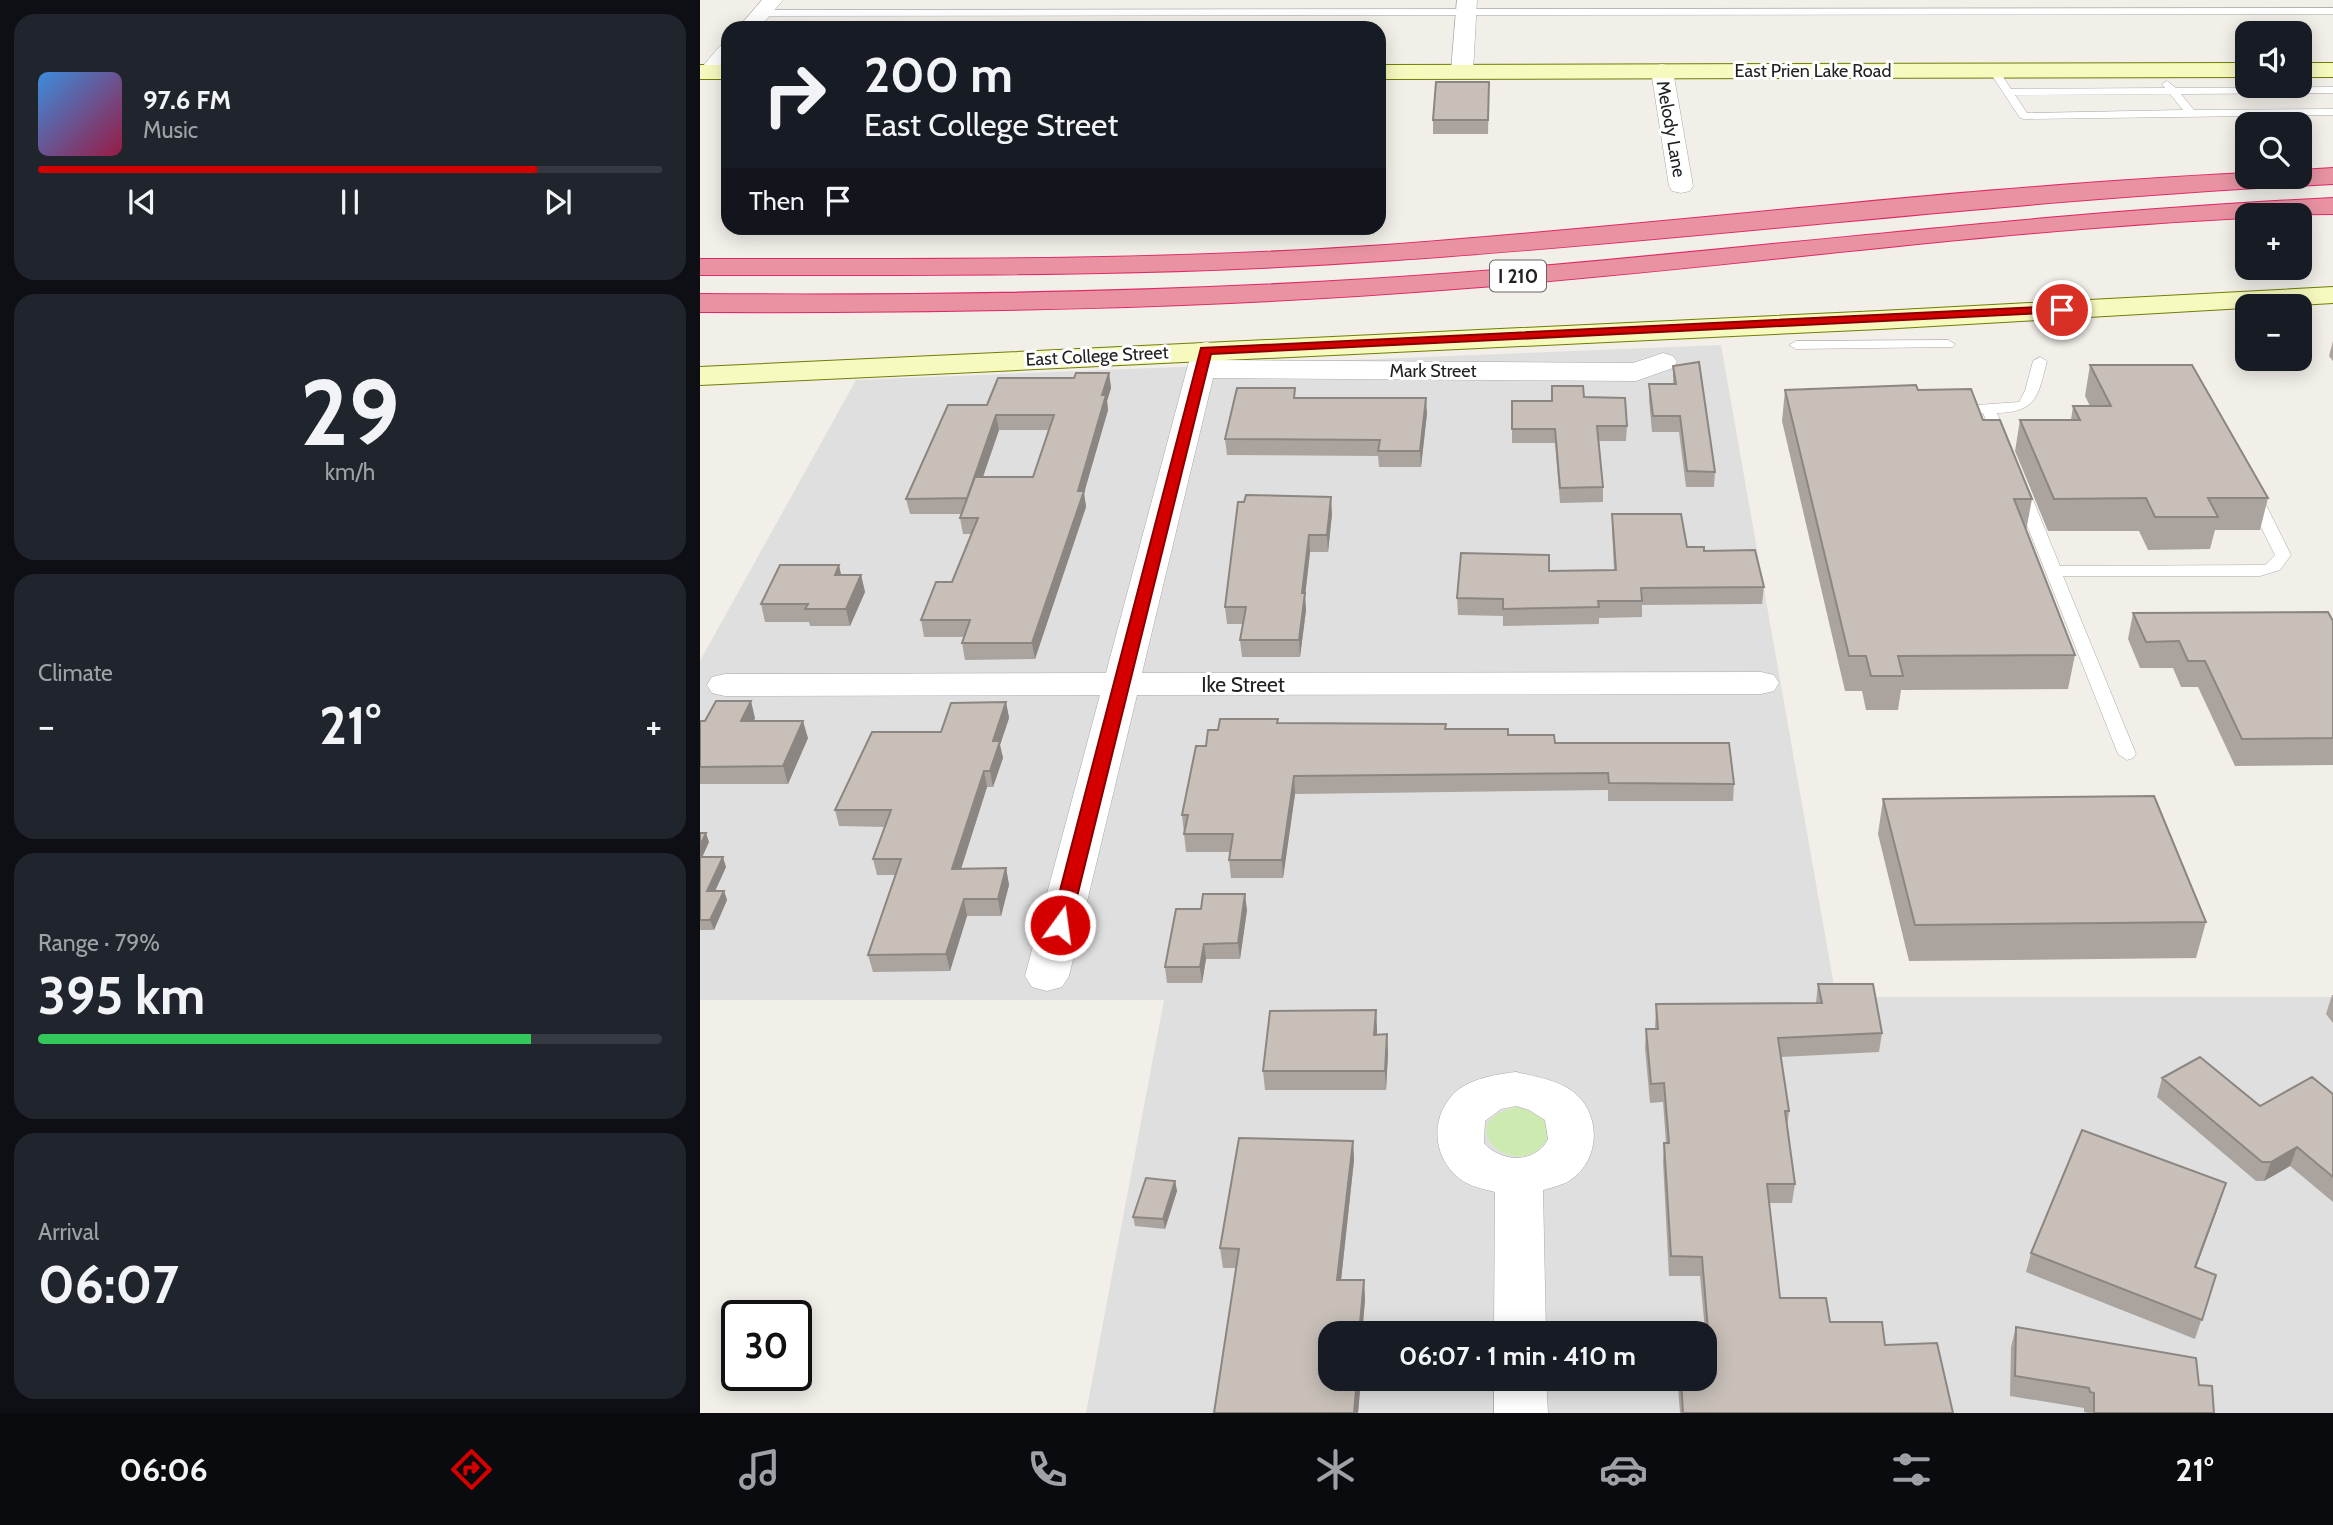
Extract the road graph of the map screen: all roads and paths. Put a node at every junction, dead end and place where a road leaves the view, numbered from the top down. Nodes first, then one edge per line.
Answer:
1 (1466, 6) edge
2 (2333, 11) edge
3 (761, 14) edge
4 (2155, 70) junction
5 (2235, 70) edge
6 (1462, 71) junction
7 (1662, 71) junction
8 (1994, 71) junction
9 (1386, 72) edge
10 (2312, 75) edge
11 (2330, 84) edge
12 (2172, 91) junction
13 (2008, 92) junction
14 (2333, 101) edge
15 (2333, 112) edge
16 (2191, 113) junction
17 (2333, 176) edge
18 (1681, 186) dead end
19 (2333, 206) edge
20 (700, 267) edge
21 (2333, 295) edge
22 (700, 303) edge
23 (1948, 344) dead end
24 (1796, 345) dead end
25 (1204, 360) junction
26 (2040, 361) dead end
27 (1663, 362) dead end
28 (700, 376) edge
29 (1960, 409) edge
30 (1988, 409) junction
31 (2248, 485) edge
32 (2053, 571) junction
33 (1761, 683) dead end
34 (1122, 684) junction
35 (725, 685) dead end
36 (2127, 754) dead end
37 (1047, 976) dead end
38 (1519, 1177) dead end
39 (1520, 1321) edge
40 (1520, 1391) edge
41 (1521, 1413) edge

1 - 2 lane
1 - 3 lane
1 - 6 street
4 - 5 street, East Prien Lake Road
4 - 8 street, East Prien Lake Road
4 - 12 lane
6 - 7 street, East Prien Lake Road
6 - 9 street, East Prien Lake Road
7 - 8 street, East Prien Lake Road
7 - 18 street, Melody Lane
8 - 13 lane
10 - 11 street
11 - 12 lane
11 - 14 lane
12 - 13 lane
12 - 16 lane
13 - 16 lane
15 - 16 lane
17 - 20 highway, I 210
19 - 22 highway, I 210
21 - 25 street, East College Street
23 - 24 lane
25 - 27 street, Mark Street
25 - 28 street, East College Street
25 - 34 street
26 - 30 lane
29 - 30 lane
30 - 32 lane
31 - 32 lane
32 - 36 lane
33 - 34 street, Ike Street
34 - 35 street, Ike Street
34 - 37 street
38 - 39 street
40 - 41 street

